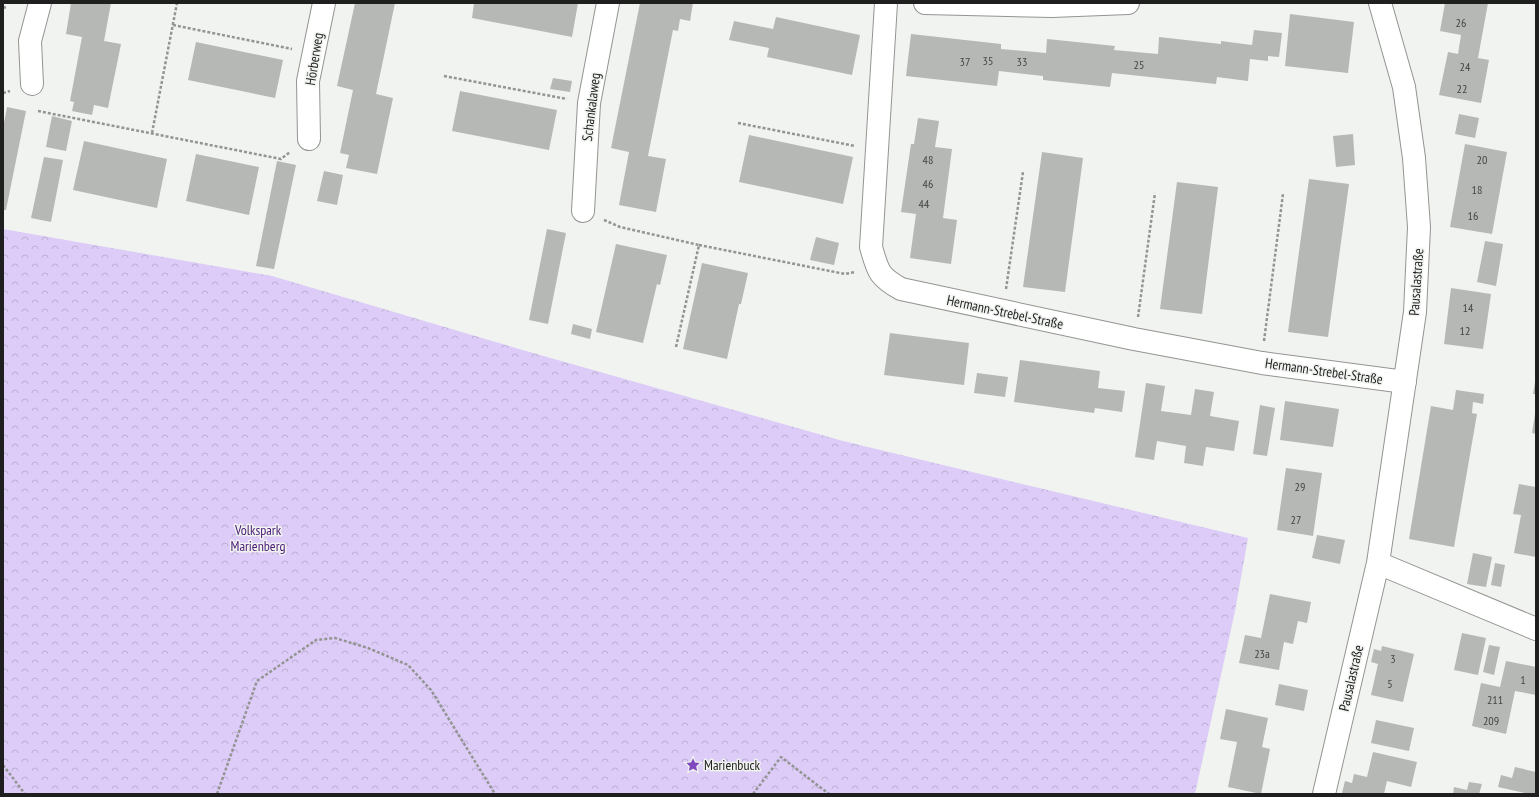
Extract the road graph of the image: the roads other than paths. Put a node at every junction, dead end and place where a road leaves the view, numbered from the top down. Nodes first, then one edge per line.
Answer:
1 (40, 3) edge
2 (324, 3) edge
3 (608, 3) edge
4 (886, 3) edge
5 (925, 3) edge
6 (1128, 3) edge
7 (1380, 3) edge
8 (32, 84) dead end
9 (309, 139) road end
10 (583, 211) road end
11 (1405, 382) junction
12 (1378, 563) junction
13 (1536, 629) edge
14 (1324, 794) edge

1 - 8 street
2 - 9 street, Hörberweg
3 - 10 street, Schankalaweg
4 - 11 street, Hermann-Strebel-Straße
5 - 6 street
7 - 11 street, Pausalastraße
11 - 12 street, Pausalastraße
12 - 13 street
12 - 14 street, Pausalastraße

